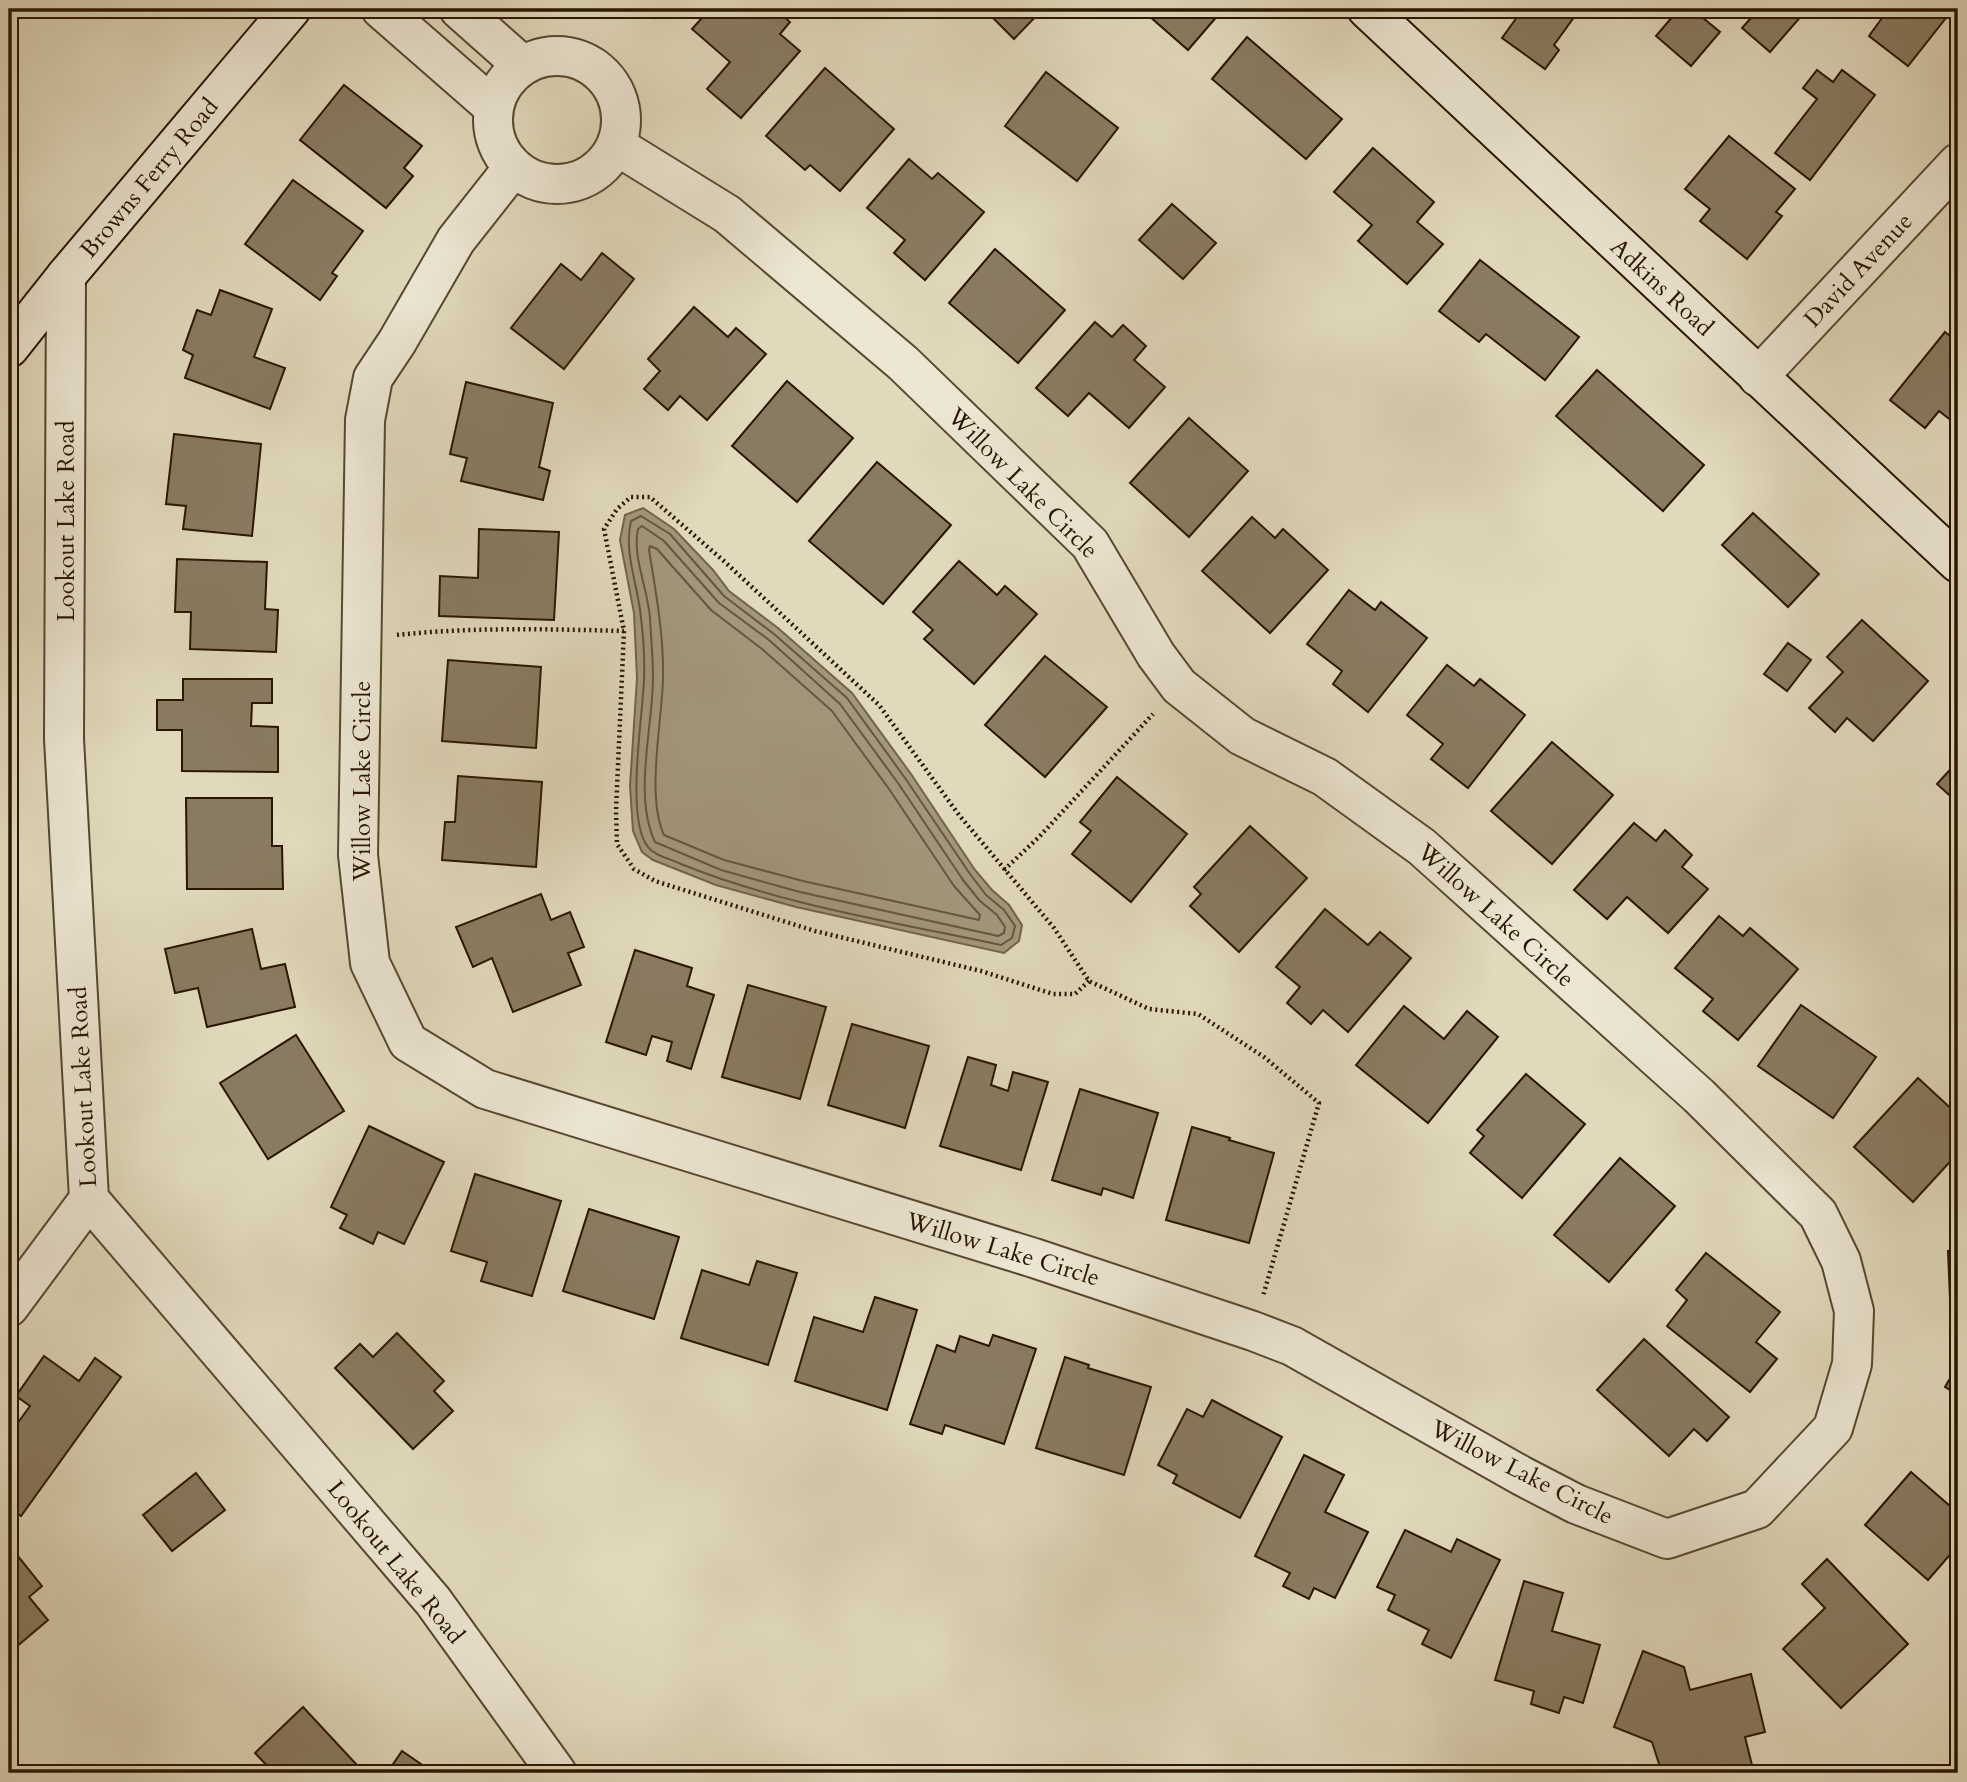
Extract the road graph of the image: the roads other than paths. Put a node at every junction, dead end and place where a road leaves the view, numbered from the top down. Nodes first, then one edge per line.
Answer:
1 (290, 9) edge
2 (381, 9) edge
3 (459, 9) edge
4 (1369, 9) edge
5 (522, 65) junction
6 (492, 106) junction
7 (618, 146) junction
8 (1958, 163) edge
9 (512, 169) junction
10 (66, 276) junction
11 (9, 348) edge
12 (1758, 377) junction
13 (1958, 563) edge
14 (89, 1199) junction
15 (9, 1307) edge
16 (557, 1773) edge

1 - 10 street, Browns Ferry Road
2 - 6 street
3 - 5 street
4 - 12 street, Adkins Road
5 - 6 street
5 - 7 street
6 - 9 street
7 - 9 street
7 - 9 street, Willow Lake Circle
8 - 12 street, David Avenue
10 - 11 street, Browns Ferry Road
10 - 14 street, Lookout Lake Road
12 - 13 street, Adkins Road
14 - 15 street
14 - 16 street, Lookout Lake Road

